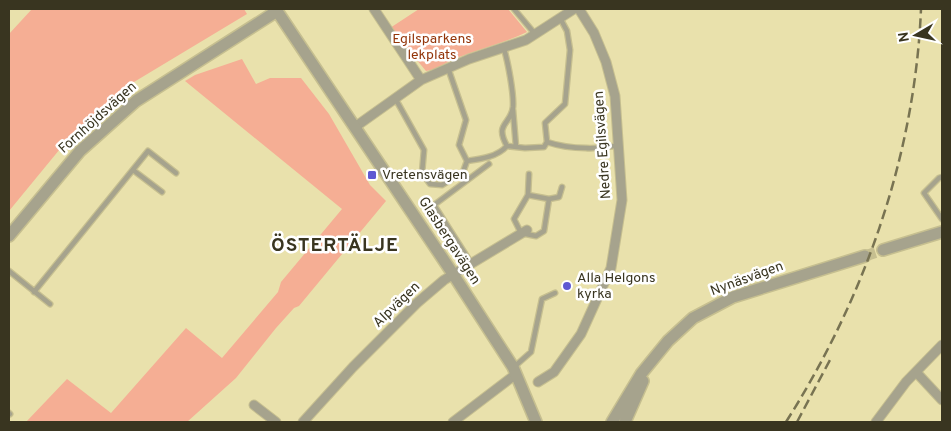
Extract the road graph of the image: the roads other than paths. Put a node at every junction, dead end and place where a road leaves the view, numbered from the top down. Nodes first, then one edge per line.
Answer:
1 (374, 9) edge
2 (514, 9) edge
3 (574, 9) edge
4 (579, 9) edge
5 (276, 10) edge
6 (560, 18) junction
7 (535, 34) junction
8 (504, 49) junction
9 (448, 68) junction
10 (421, 80) junction
11 (396, 98) junction
12 (513, 108) junction
13 (355, 127) junction
14 (547, 142) junction
15 (507, 146) junction
16 (618, 146) junction
17 (516, 147) junction
18 (467, 161) junction
19 (490, 164) dead end
20 (133, 170) junction
21 (176, 173) dead end
22 (529, 174) dead end
23 (942, 177) edge
24 (562, 187) dead end
25 (162, 192) dead end
26 (528, 195) junction
27 (549, 199) junction
28 (942, 219) edge
29 (524, 232) junction
30 (942, 232) edge
31 (9, 236) edge
32 (883, 250) tunnel mouth
33 (865, 256) tunnel mouth
34 (471, 263) junction
35 (9, 271) edge
36 (453, 274) junction
37 (34, 292) junction
38 (555, 293) dead end
39 (50, 304) dead end
40 (942, 345) edge
41 (655, 357) junction
42 (515, 371) junction
43 (916, 372) junction
44 (538, 382) dead end
45 (942, 400) edge
46 (254, 405) dead end
47 (276, 422) edge
48 (303, 422) edge
49 (453, 422) edge
50 (536, 422) edge
51 (612, 422) edge
52 (625, 422) edge
53 (876, 422) edge

1 - 10 street
2 - 7 lane
3 - 6 street
4 - 16 street, Nedre Egilsvägen
5 - 13 street, Glasbergavägen
5 - 31 street, Fornhöjdsvägen
6 - 7 street
6 - 14 lane
7 - 8 street
8 - 9 street
8 - 12 lane
9 - 10 street
9 - 18 lane
10 - 11 street
11 - 13 street
11 - 18 lane
12 - 15 lane
12 - 17 lane
13 - 36 street, Glasbergavägen
14 - 16 lane
14 - 17 lane
15 - 17 lane
15 - 18 lane
16 - 44 street, Nedre Egilsvägen
19 - 34 lane
20 - 21 lane
20 - 25 lane
20 - 37 lane
22 - 26 lane
23 - 28 lane
24 - 27 lane
26 - 27 lane
26 - 29 lane
27 - 29 lane
29 - 34 street, Alpvägen
30 - 32 street
33 - 41 street, Nynäsvägen
34 - 36 street, Alpvägen
35 - 37 lane
36 - 42 street, Glasbergavägen
36 - 48 street, Alpvägen
37 - 39 lane
38 - 42 lane
40 - 43 street
41 - 51 street, Nynäsvägen
41 - 52 street, Nynäsvägen
42 - 49 street
42 - 50 street, Glasbergavägen
43 - 45 street
43 - 53 street
46 - 47 street

